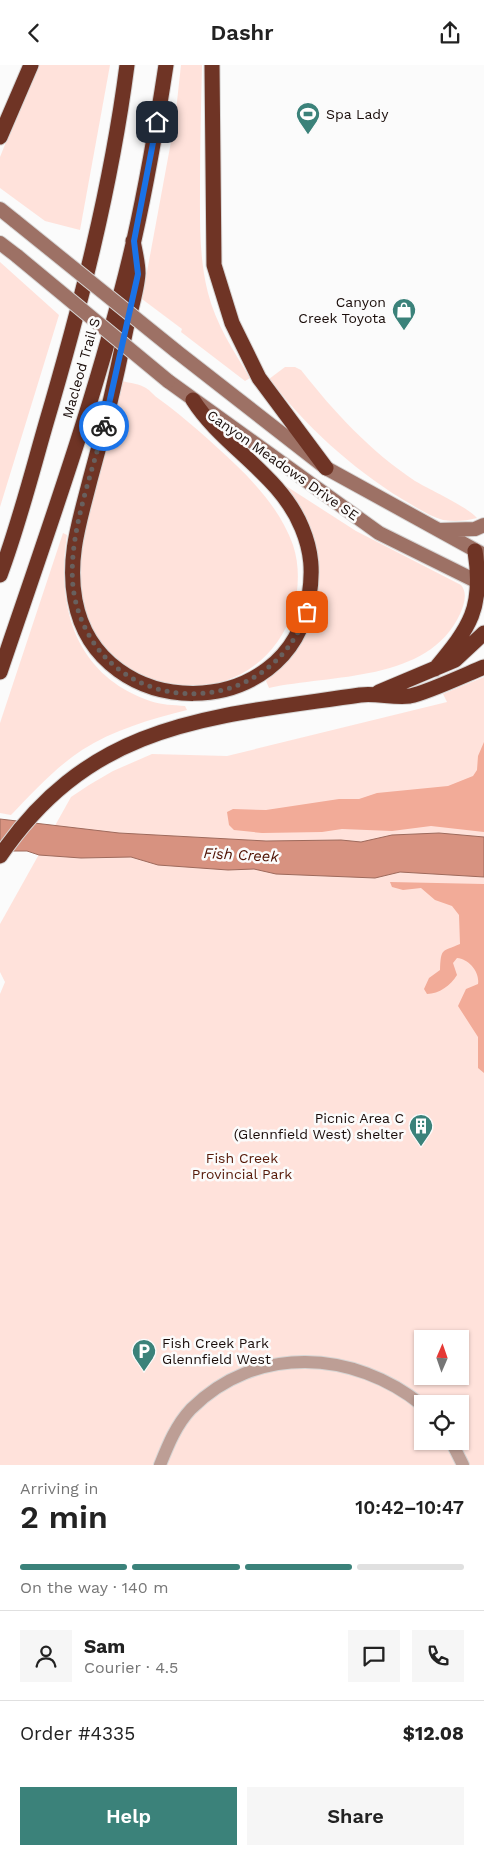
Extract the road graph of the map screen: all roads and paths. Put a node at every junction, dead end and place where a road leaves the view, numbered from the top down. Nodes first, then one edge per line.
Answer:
1 (31, 65) edge
2 (127, 65) edge
3 (166, 65) edge
4 (212, 65) edge
5 (2, 131) edge
6 (0, 209) edge
7 (134, 241) junction
8 (0, 243) edge
9 (193, 400) junction
10 (326, 468) junction
11 (484, 525) edge
12 (439, 530) junction
13 (479, 553) edge
14 (0, 575) edge
15 (481, 583) edge
16 (484, 633) edge
17 (484, 667) edge
18 (435, 669) junction
19 (0, 673) edge
20 (375, 693) junction
21 (0, 856) edge
22 (414, 1400) edge
23 (456, 1450) edge
24 (160, 1465) edge
25 (463, 1465) edge

1 - 5 highway
2 - 14 highway, Macleod Trail S
3 - 7 highway, Macleod Trail S
4 - 10 highway
6 - 10 main road, Canyon Meadows Drive SE, bridge
7 - 9 highway
7 - 19 highway, Macleod Trail S
8 - 9 main road, Canyon Meadows Drive SE, bridge
9 - 15 main road, Canyon Meadows Drive SE
10 - 12 main road, Canyon Meadows Drive SE
11 - 12 main road
12 - 13 main road, Canyon Meadows Drive SE
13 - 15 highway
15 - 18 highway
16 - 18 highway
17 - 20 highway
18 - 20 highway
20 - 21 highway
22 - 24 street
23 - 25 street

